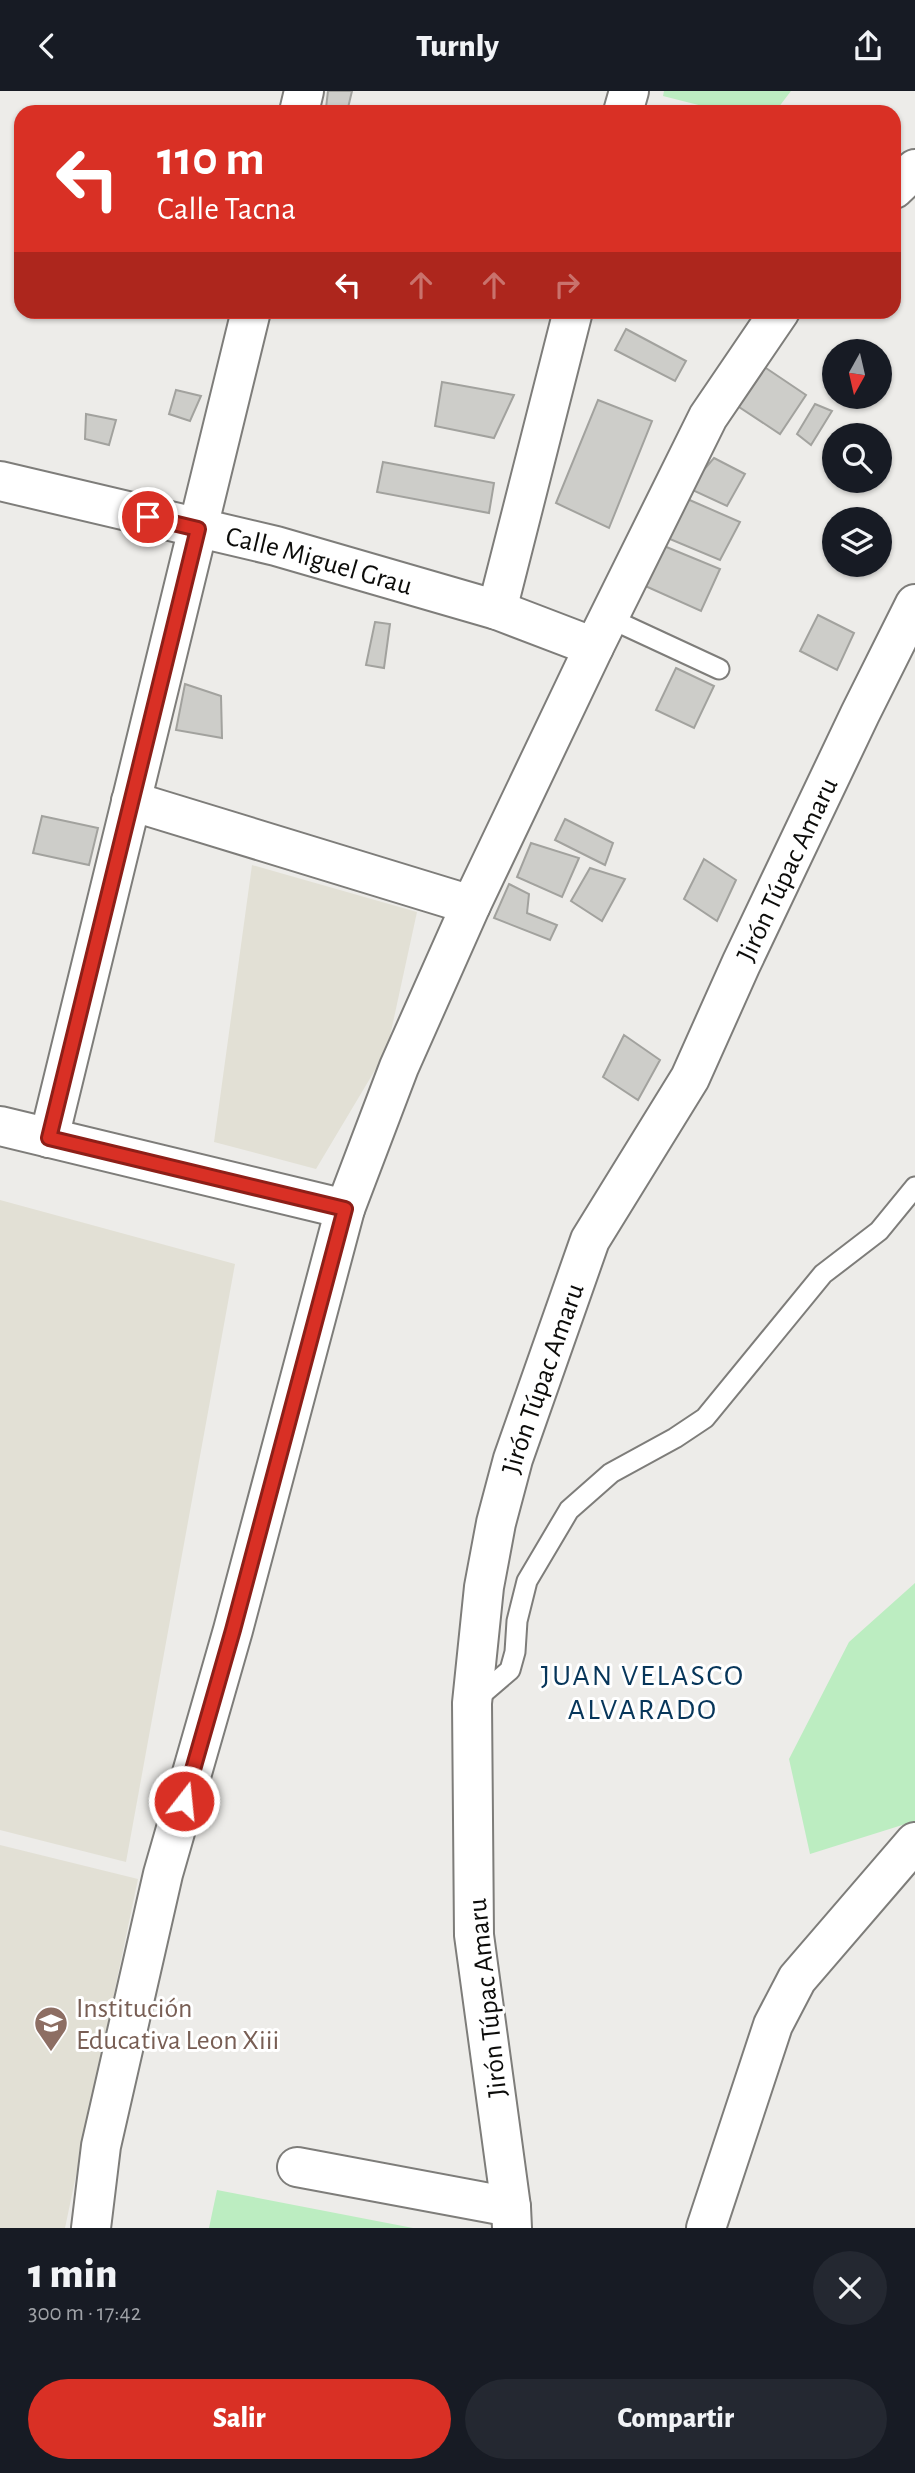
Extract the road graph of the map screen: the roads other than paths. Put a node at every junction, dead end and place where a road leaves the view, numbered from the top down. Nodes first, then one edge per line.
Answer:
1 (915, 169) edge
2 (901, 182) edge
3 (249, 319) edge
4 (571, 319) edge
5 (775, 319) edge
6 (0, 481) edge
7 (198, 529) junction
8 (915, 604) edge
9 (497, 610) junction
10 (601, 632) junction
11 (719, 669) dead end
12 (131, 801) junction
13 (471, 905) junction
14 (0, 1126) edge
15 (49, 1138) junction
16 (915, 1187) edge
17 (345, 1209) junction
18 (472, 1703) junction
19 (915, 1842) edge
20 (297, 2167) dead end
21 (512, 2218) edge
22 (91, 2228) edge
23 (706, 2228) edge

1 - 2 street
3 - 7 street
4 - 9 street
5 - 10 street
6 - 7 street, Calle Miguel Grau
7 - 9 street, Calle Miguel Grau
7 - 12 street
8 - 18 street, Jirón Túpac Amaru
9 - 10 street, Calle Miguel Grau
10 - 11 lane
10 - 13 street
12 - 13 street
12 - 15 street
13 - 17 street
14 - 15 street
15 - 17 street
16 - 18 lane
17 - 22 street
18 - 21 street, Jirón Túpac Amaru
19 - 23 street
20 - 21 street

